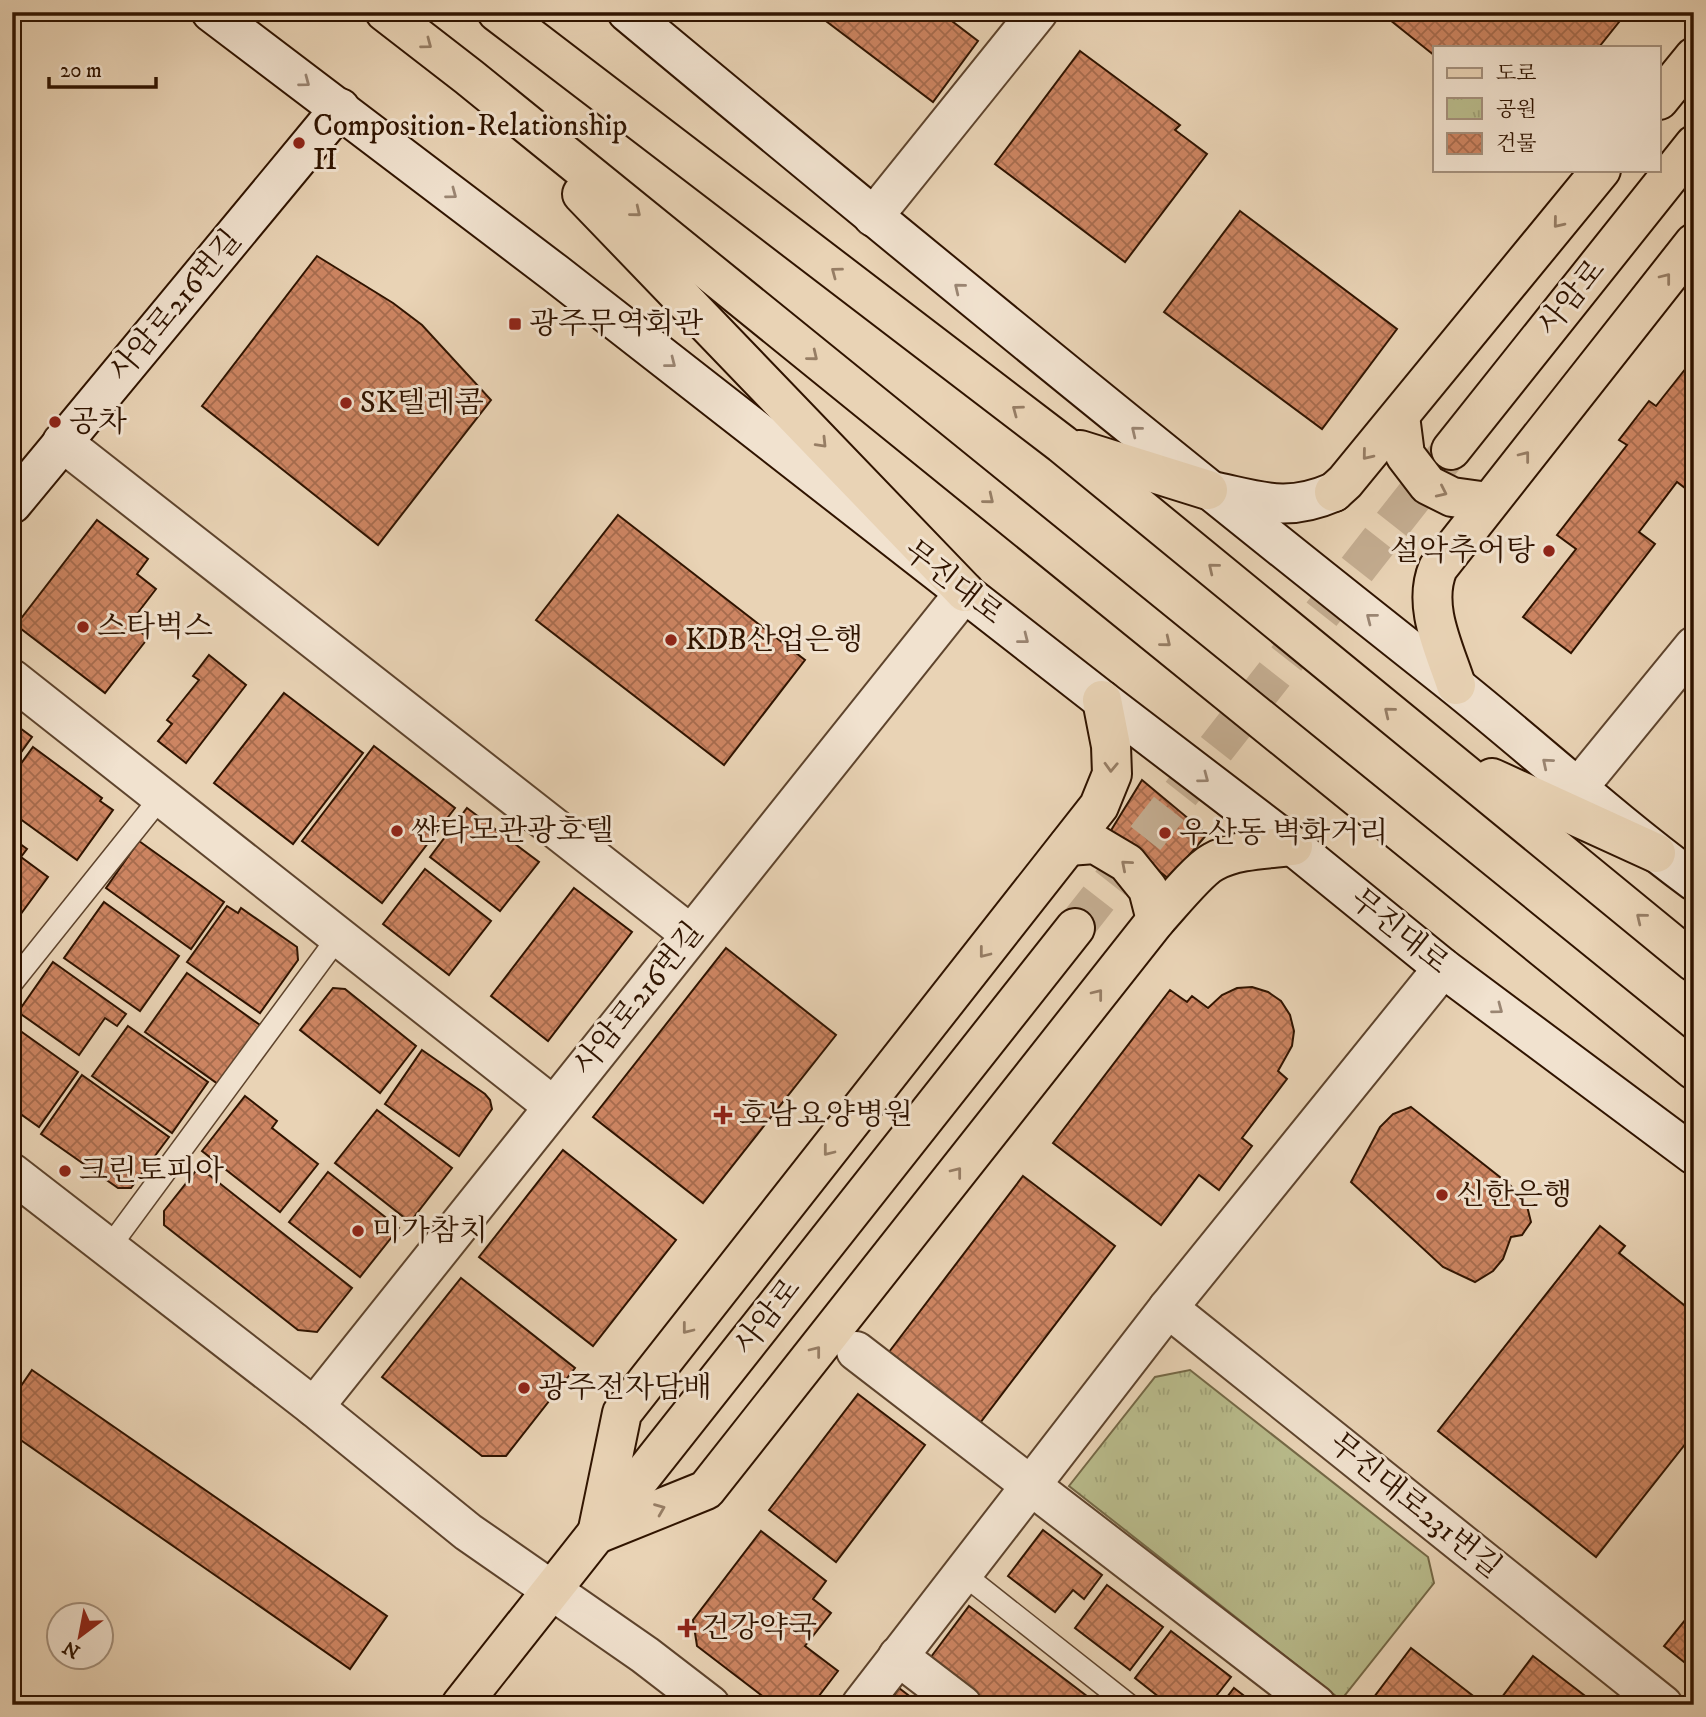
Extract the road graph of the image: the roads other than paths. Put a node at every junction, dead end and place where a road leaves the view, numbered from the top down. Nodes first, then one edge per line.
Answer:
1 (211, 12) edge
2 (384, 12) edge
3 (497, 12) edge
4 (627, 12) edge
5 (1038, 12) edge
6 (1694, 57) edge
7 (469, 76) junction
8 (1660, 99) edge
9 (340, 108) junction
10 (1694, 145) edge
11 (1599, 172) edge
12 (873, 217) junction
13 (1694, 243) edge
14 (1400, 416) junction
15 (62, 443) junction
16 (1062, 444) junction
17 (1451, 450) tunnel mouth
18 (1208, 490) junction
19 (1334, 492) joint
20 (1488, 502) junction
21 (12, 504) edge
22 (965, 592) junction
23 (1694, 646) edge
24 (12, 679) edge
25 (1456, 685) junction
26 (1102, 700) junction
27 (1442, 755) junction
28 (1577, 789) junction
29 (162, 797) junction
30 (1068, 846) junction
31 (1293, 846) junction
32 (1656, 853) junction
33 (1694, 881) edge
34 (1156, 920) junction
35 (1075, 928) tunnel mouth
36 (690, 934) junction
37 (339, 936) junction
38 (1694, 962) edge
39 (1443, 968) junction
40 (12, 983) edge
41 (1694, 1070) edge
42 (553, 1106) junction
43 (1694, 1155) edge
44 (12, 1173) edge
45 (108, 1249) junction
46 (1168, 1308) junction
47 (856, 1351) dead end
48 (314, 1407) junction
49 (1031, 1484) junction
50 (597, 1534) junction
51 (962, 1573) junction
52 (553, 1589) junction
53 (898, 1656) junction
54 (461, 1705) edge
55 (710, 1705) edge
56 (861, 1705) edge
57 (962, 1705) edge
58 (1129, 1705) edge
59 (1316, 1705) edge
60 (1662, 1705) edge

1 -> 9 street, 무진대로
2 -> 7 main road
16 -> 3 main road
4 - 12 street
5 - 12 street
6 - 8 main road
7 -> 22 main road
7 -> 41 main road
9 - 15 street, 사암로216번길
9 -> 22 street, 무진대로
10 - 17 main road, 사암로
11 -> 14 main road
18 -> 12 street
20 -> 13 main road
14 -> 19 main road
14 -> 20 main road
15 - 21 street, 사암로216번길
15 - 36 street
16 - 18 main road
27 -> 16 main road
18 - 19 street
25 -> 18 street
20 - 25 main road
22 -> 26 street, 무진대로
22 - 36 street, 사암로216번길
23 - 28 street
24 - 29 street
28 -> 25 street
26 -> 30 main road
26 -> 31 street, 무진대로
27 - 32 main road
38 -> 27 main road
28 - 32 street
29 - 37 street
29 - 40 lane
34 -> 30 main road
30 -> 50 main road
31 - 34 main road
31 - 39 street, 무진대로
32 - 33 street
50 -> 34 main road
35 - 50 main road, 사암로
36 - 42 street, 사암로216번길
37 - 42 street
37 - 45 lane
39 -> 43 street, 무진대로
39 - 46 street
42 - 48 street, 사암로216번길
44 - 45 street
45 - 48 street
46 - 49 street
46 - 60 street, 무진대로231번길
47 - 49 street
48 - 52 street
49 - 51 street
49 - 59 street
50 - 52 main road, 사암로
51 - 53 street
51 - 58 lane
52 - 54 main road, 사암로
52 - 55 street
53 - 56 street
53 - 57 street

